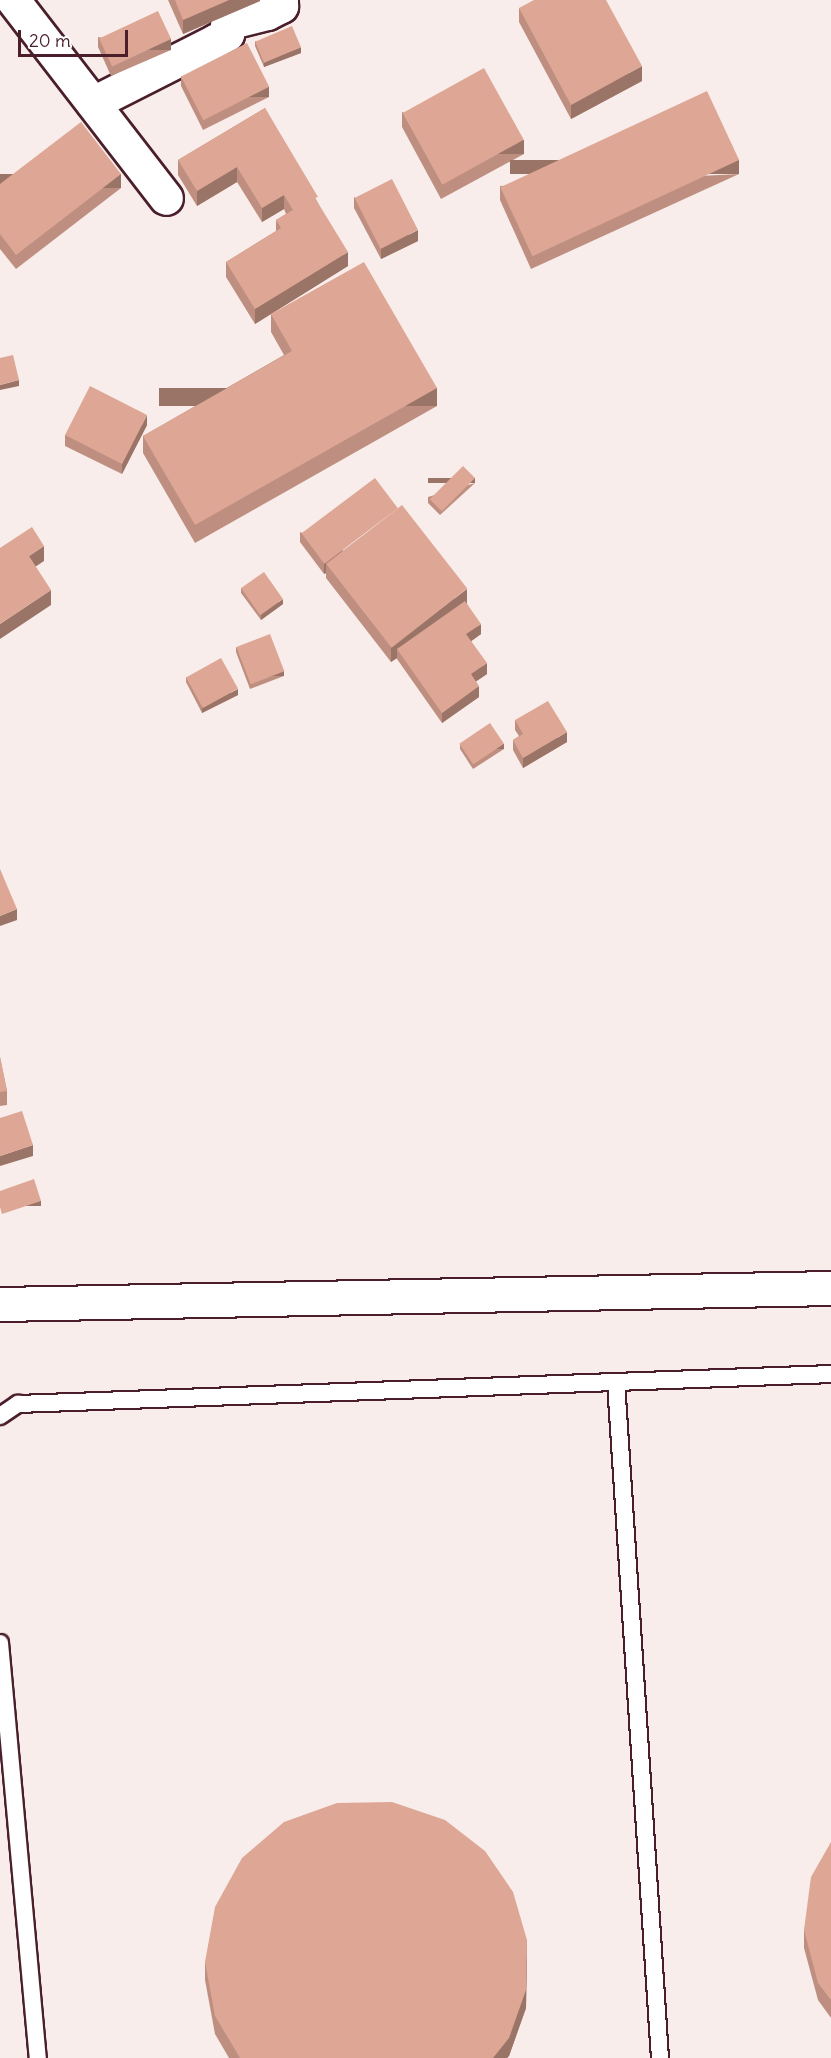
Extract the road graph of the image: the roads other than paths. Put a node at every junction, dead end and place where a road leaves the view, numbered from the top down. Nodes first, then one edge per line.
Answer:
1 (13, 0) edge
2 (282, 0) edge
3 (93, 104) junction
4 (166, 198) dead end
5 (831, 1288) edge
6 (0, 1304) edge
7 (831, 1374) edge
8 (616, 1382) junction
9 (0, 1416) edge
10 (0, 1643) edge
11 (38, 2058) edge
12 (660, 2058) edge

1 - 3 street
2 - 3 street
3 - 4 street
5 - 6 street
7 - 8 lane
8 - 9 lane
8 - 12 lane
10 - 11 lane

